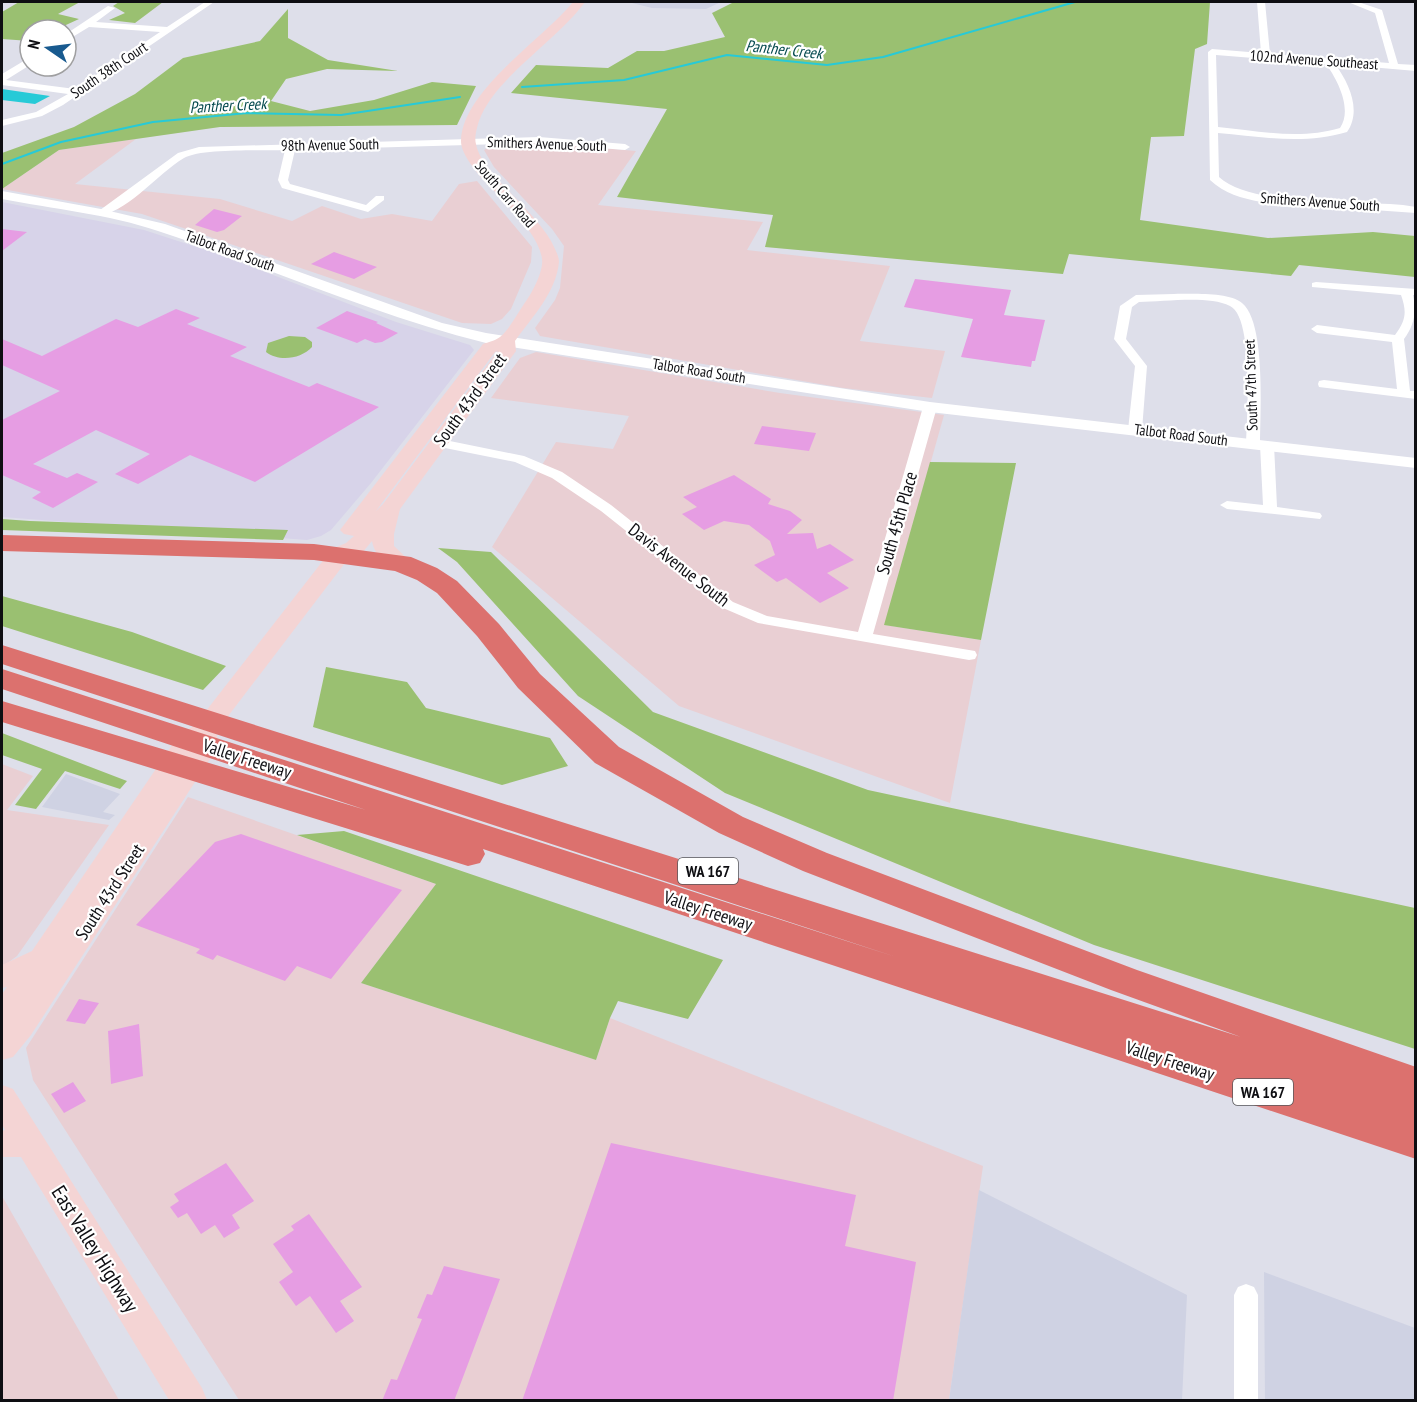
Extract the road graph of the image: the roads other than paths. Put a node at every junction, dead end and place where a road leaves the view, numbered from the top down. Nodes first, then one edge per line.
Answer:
1 (210, 2) edge
2 (579, 2) edge
3 (1261, 2) edge
4 (1352, 2) edge
5 (111, 8) dead end
6 (89, 24) junction
7 (168, 30) junction
8 (78, 31) edge
9 (1266, 57) junction
10 (1329, 62) junction
11 (1394, 66) junction
12 (1416, 68) edge
13 (18, 69) edge
14 (2, 80) edge
15 (77, 92) junction
16 (2, 123) edge
17 (1214, 130) junction
18 (468, 141) junction
19 (291, 146) junction
20 (625, 147) dead end
21 (2, 195) edge
22 (380, 198) dead end
23 (1416, 210) edge
24 (101, 213) junction
25 (1316, 285) dead end
26 (1411, 292) edge
27 (1412, 328) edge
28 (1317, 329) dead end
29 (1398, 339) junction
30 (506, 341) junction
31 (1399, 358) junction
32 (1416, 360) edge
33 (1324, 384) dead end
34 (1410, 394) edge
35 (930, 407) junction
36 (1135, 430) junction
37 (440, 443) junction
38 (1260, 444) junction
39 (1416, 463) edge
40 (1227, 505) dead end
41 (390, 508) junction
42 (1269, 510) junction
43 (1315, 516) dead end
44 (2, 543) edge
45 (340, 554) junction
46 (401, 563) junction
47 (864, 638) junction
48 (2, 645) edge
49 (2, 654) edge
50 (969, 655) dead end
51 (2, 679) edge
52 (2, 711) edge
53 (170, 783) junction
54 (45, 955) junction
55 (865, 962) junction
56 (2, 977) edge
57 (2, 1016) edge
58 (2, 1048) edge
59 (1416, 1084) edge
60 (1416, 1096) edge
61 (2, 1098) edge
62 (1416, 1110) edge
63 (1416, 1142) edge
64 (15, 1144) edge
65 (1246, 1295) dead end
66 (189, 1401) edge
67 (1246, 1401) edge

1 - 7 street, South 38th Court
2 - 18 main road, South Carr Road
3 - 9 street
4 - 11 street
5 - 6 street
6 - 7 street
6 - 8 street
7 - 15 street, South 38th Court
9 - 10 street, 102nd Avenue Southeast
9 - 17 street, 102nd Avenue Southeast
10 - 11 street, 102nd Avenue Southeast
10 - 17 street
11 - 12 street, 102nd Avenue Southeast
13 - 14 street
14 - 15 street
15 - 16 street, South 38th Court
17 - 23 street, Smithers Avenue South
18 - 19 street, 98th Avenue South
18 - 20 street, Smithers Avenue South
18 - 30 main road, South Carr Road
19 - 22 street
19 - 24 street, 98th Avenue South
21 - 24 street, Talbot Road South
24 - 30 street, Talbot Road South
25 - 26 street
26 - 27 street
27 - 29 street
28 - 29 street
29 - 31 street
30 - 35 street, Talbot Road South
30 - 37 main road, South 43rd Street
30 - 45 main road, South 43rd Street
31 - 32 street
31 - 34 street
33 - 34 street
35 - 36 street, Talbot Road South
35 - 47 street, South 45th Place
36 - 38 street, Talbot Road South
36 - 38 street, South 47th Street
37 - 41 main road, South 43rd Street
37 - 47 street, Davis Avenue South
38 - 39 street, Talbot Road South
38 - 42 street, South 47th Street
40 - 42 street
41 - 45 main road, South 43rd Street
41 - 46 main road
42 - 43 street
44 - 45 highway
45 - 46 highway
45 - 53 main road, South 43rd Street
46 - 59 highway
47 - 50 street, Davis Avenue South
48 - 60 highway, Valley Freeway / WA 167
49 - 62 highway
51 - 55 highway, Valley Freeway / WA 167
52 - 55 highway
53 - 54 main road, South 43rd Street
53 - 58 main road, South 43rd Street
54 - 56 main road
54 - 57 main road, South 43rd Street
55 - 63 highway, Valley Freeway / WA 167
61 - 64 main road, East Valley Highway
64 - 66 main road, East Valley Highway
65 - 67 street

